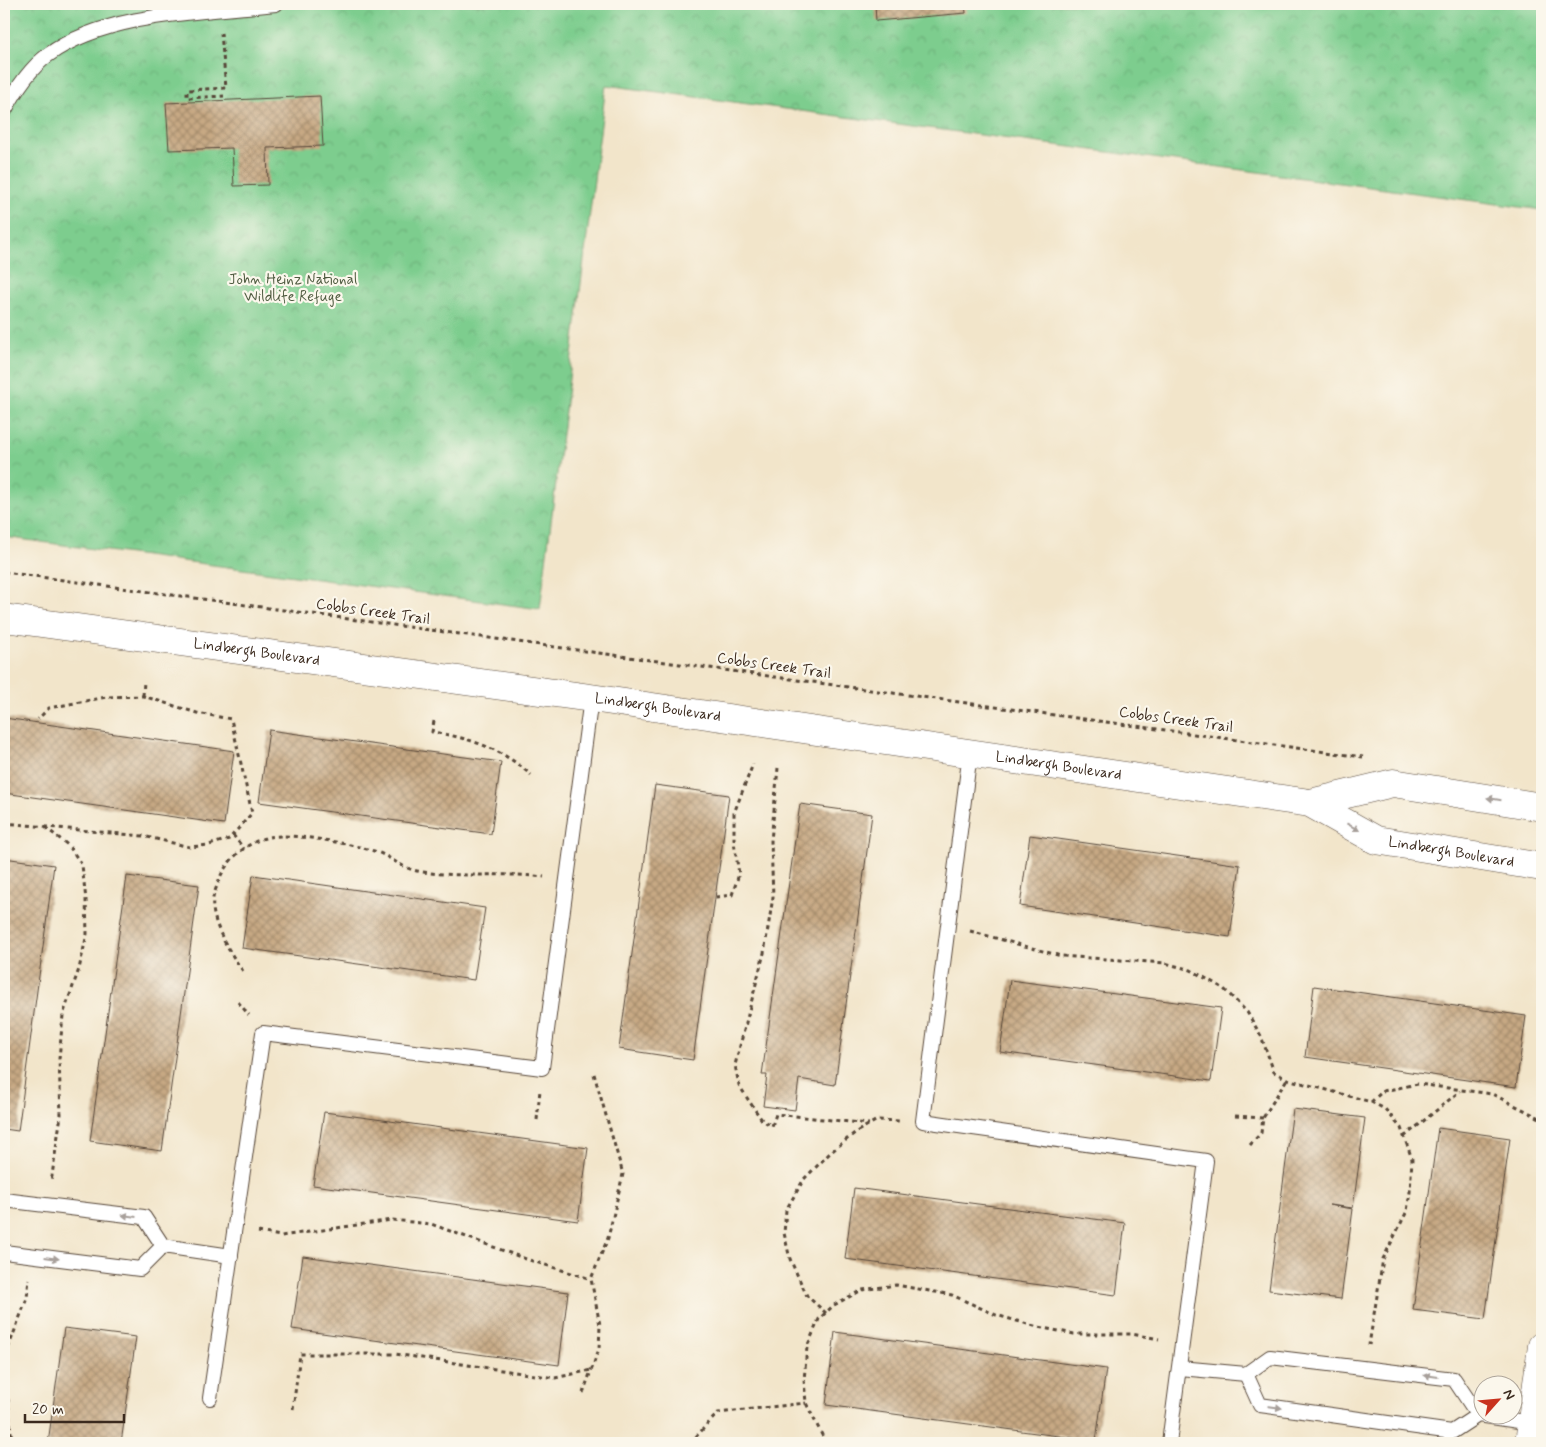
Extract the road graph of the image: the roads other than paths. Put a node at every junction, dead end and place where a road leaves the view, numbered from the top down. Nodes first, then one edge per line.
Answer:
1 (276, 4) edge
2 (4, 112) edge
3 (4, 618) edge
4 (591, 698) junction
5 (970, 753) junction
6 (1310, 803) junction
7 (1542, 806) edge
8 (1542, 867) edge
9 (4, 1200) edge
10 (163, 1246) junction
11 (4, 1252) edge
12 (231, 1256) junction
13 (1542, 1346) edge
14 (1180, 1368) junction
15 (1246, 1374) junction
16 (210, 1398) dead end
17 (1474, 1409) edge
18 (1474, 1418) edge
19 (1504, 1424) edge
20 (1530, 1433) edge
21 (1169, 1443) edge

1 - 2 lane
3 - 4 street, Lindbergh Boulevard
4 - 5 street, Lindbergh Boulevard
4 - 12 lane
5 - 6 street, Lindbergh Boulevard
5 - 14 lane
7 -> 6 street, Lindbergh Boulevard
6 -> 8 street, Lindbergh Boulevard
10 -> 9 lane
11 -> 10 lane
10 - 12 lane
12 - 16 lane
13 - 20 street
14 - 15 lane
14 - 21 lane
17 -> 15 lane
15 -> 18 lane
19 - 20 lane

